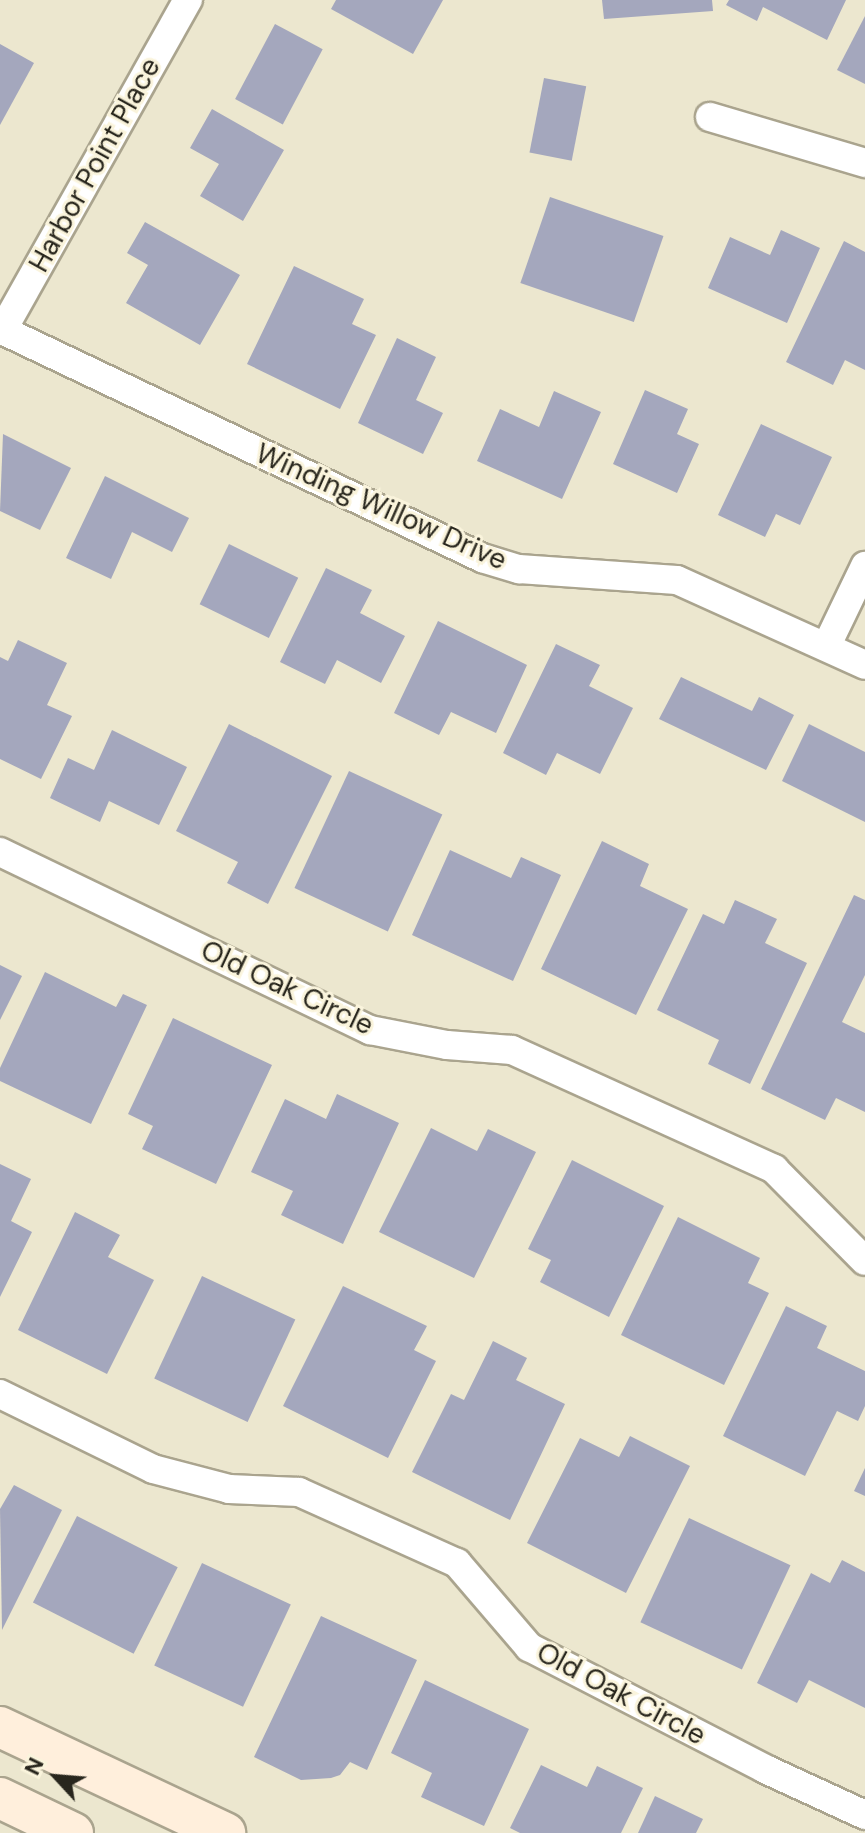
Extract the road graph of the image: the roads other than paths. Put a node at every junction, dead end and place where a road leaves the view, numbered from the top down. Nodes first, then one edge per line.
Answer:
1 (188, 0) edge
2 (710, 117) dead end
3 (865, 163) edge
4 (1, 330) edge
5 (865, 566) edge
6 (827, 645) junction
7 (865, 665) edge
8 (0, 852) edge
9 (865, 1261) edge
10 (0, 1394) edge
11 (0, 1727) edge
12 (0, 1798) edge
13 (865, 1815) edge
14 (73, 1833) edge
15 (225, 1833) edge

1 - 4 street, Harbor Point Place
2 - 3 street
4 - 6 street, Winding Willow Drive
5 - 6 street
6 - 7 street, Winding Willow Drive
8 - 9 street, Old Oak Circle
10 - 13 street, Old Oak Circle
11 - 15 main road
12 - 14 main road

